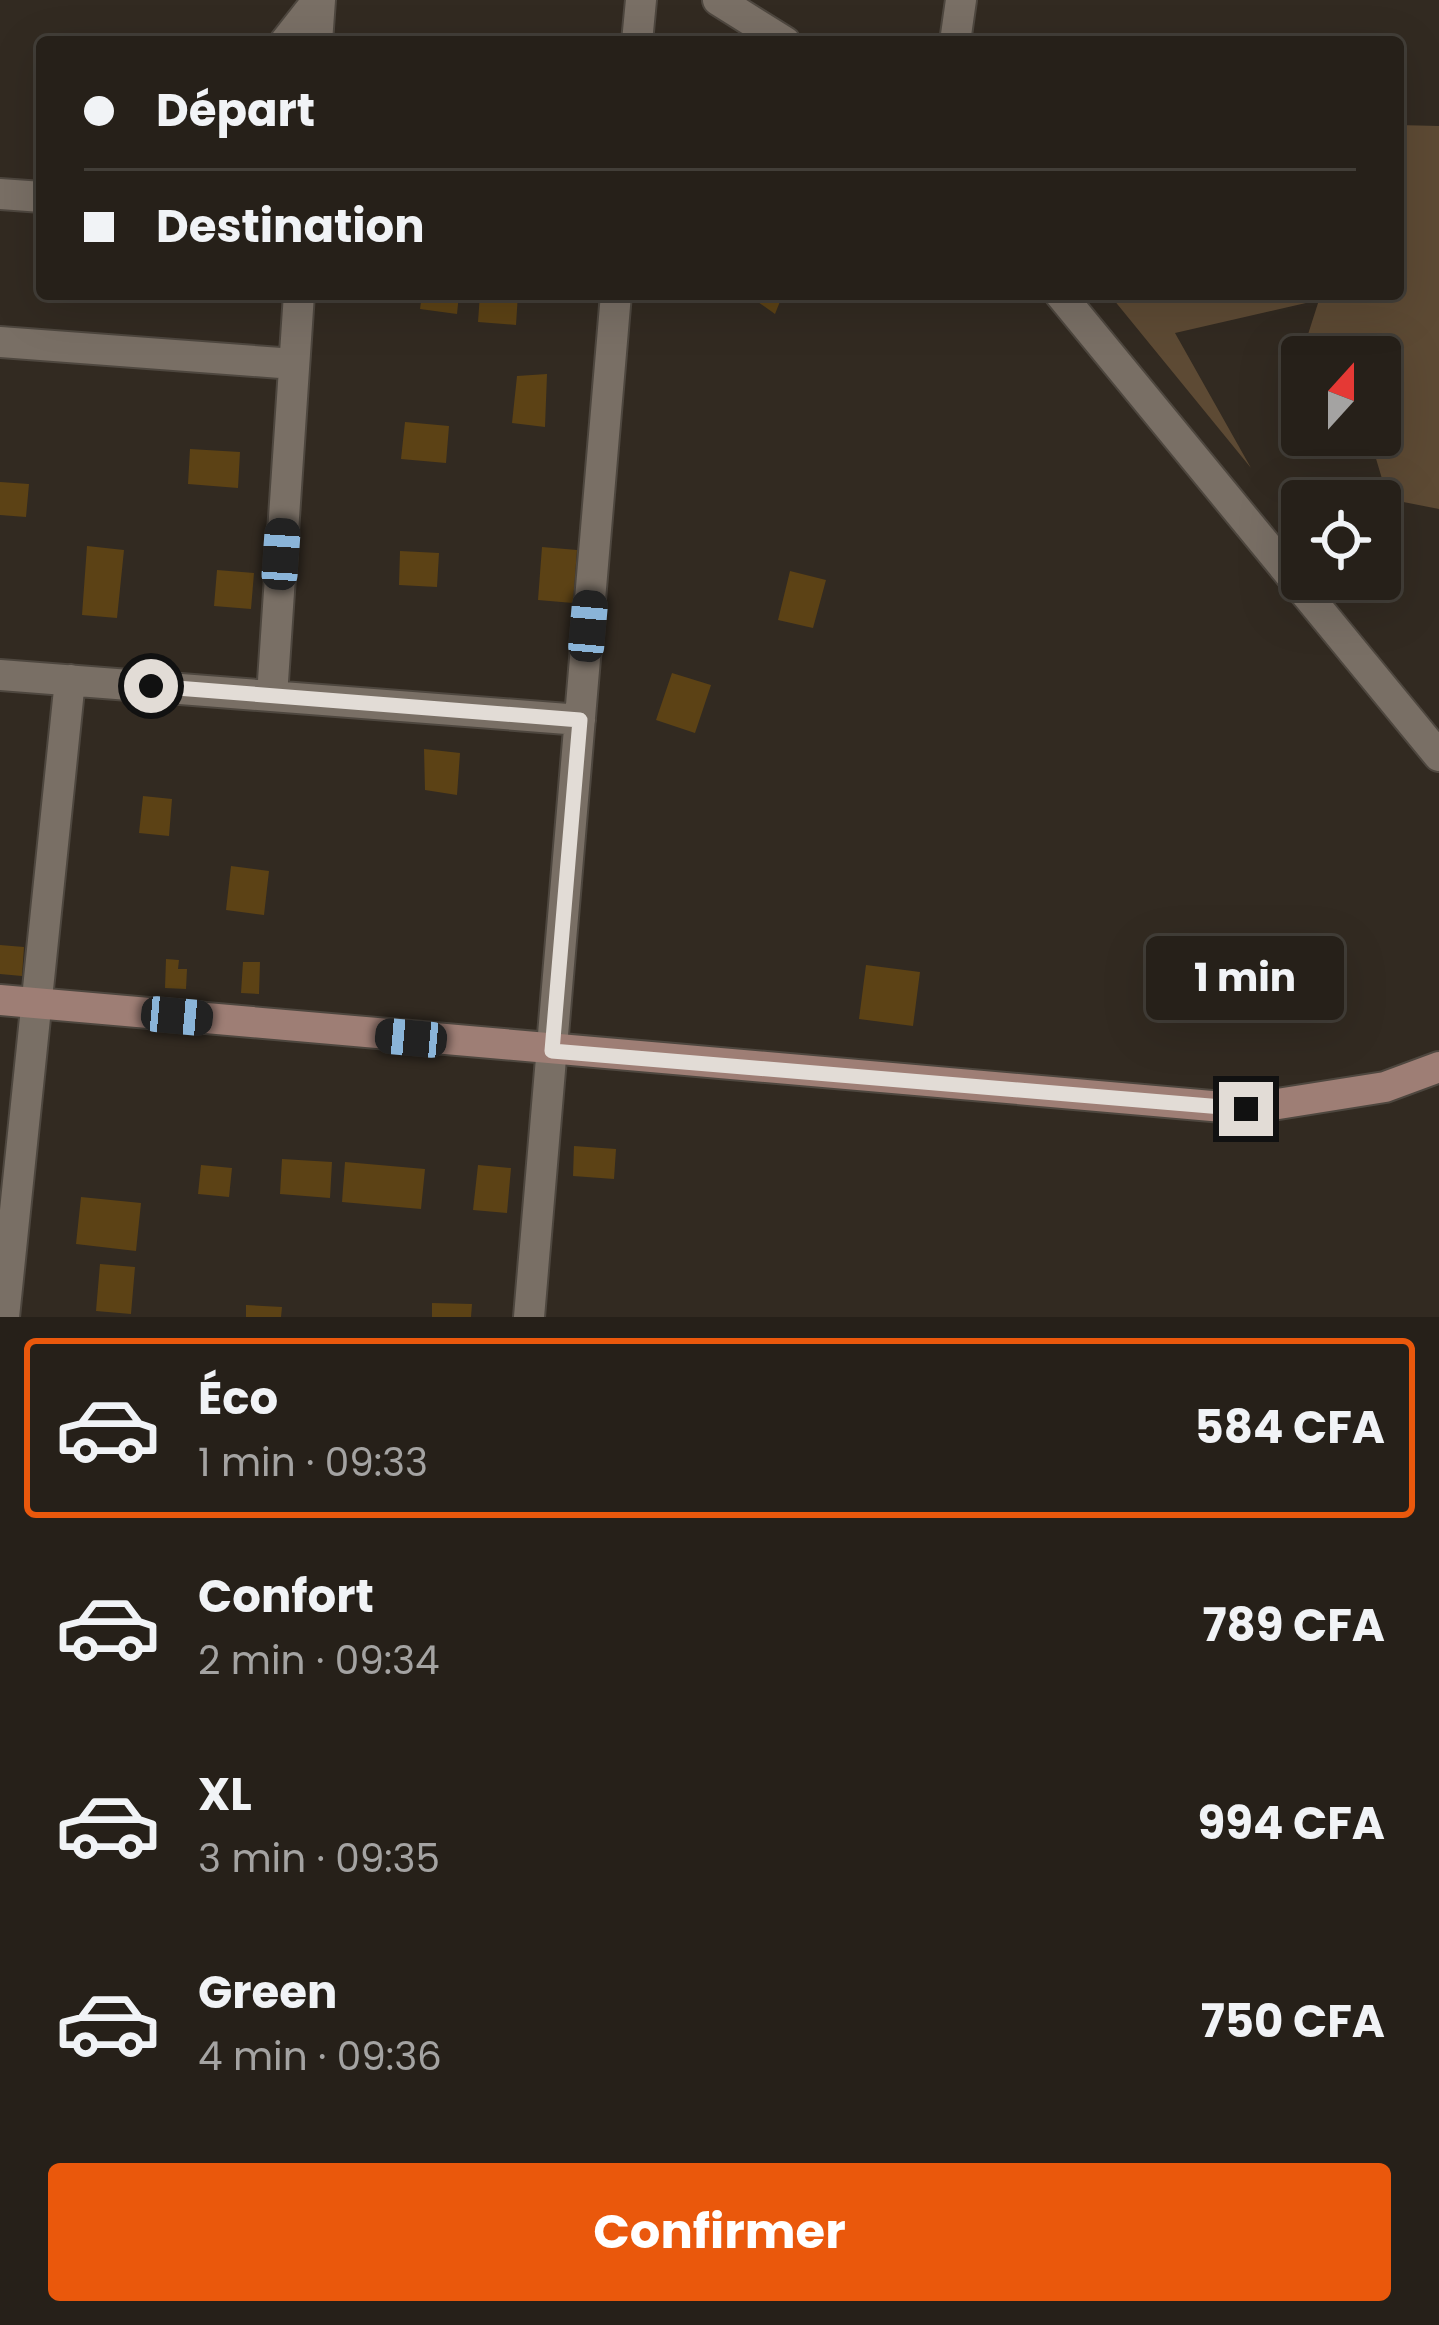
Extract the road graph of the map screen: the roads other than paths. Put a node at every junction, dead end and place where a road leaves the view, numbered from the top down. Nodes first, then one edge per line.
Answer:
1 (319, 0) edge
2 (641, 0) edge
3 (718, 0) edge
4 (961, 0) edge
5 (290, 36) edge
6 (317, 36) edge
7 (638, 36) edge
8 (775, 36) edge
9 (956, 36) edge
10 (0, 194) edge
11 (36, 197) edge
12 (299, 300) edge
13 (615, 300) edge
14 (1065, 300) edge
15 (0, 342) edge
16 (294, 364) junction
17 (0, 675) edge
18 (70, 680) junction
19 (272, 696) junction
20 (580, 720) junction
21 (1439, 756) edge
22 (0, 1000) edge
23 (36, 1003) junction
24 (552, 1051) junction
25 (1439, 1067) edge
26 (4, 1317) edge
27 (529, 1317) edge

1 - 5 street
1 - 6 street
2 - 7 street
3 - 8 street
4 - 9 street
10 - 11 street
12 - 16 street
13 - 20 street
14 - 21 street
15 - 16 street
16 - 19 street
17 - 18 street
18 - 19 street
18 - 23 street
19 - 20 street
20 - 24 street
22 - 23 street
23 - 24 street
23 - 26 street
24 - 25 street
24 - 27 street

